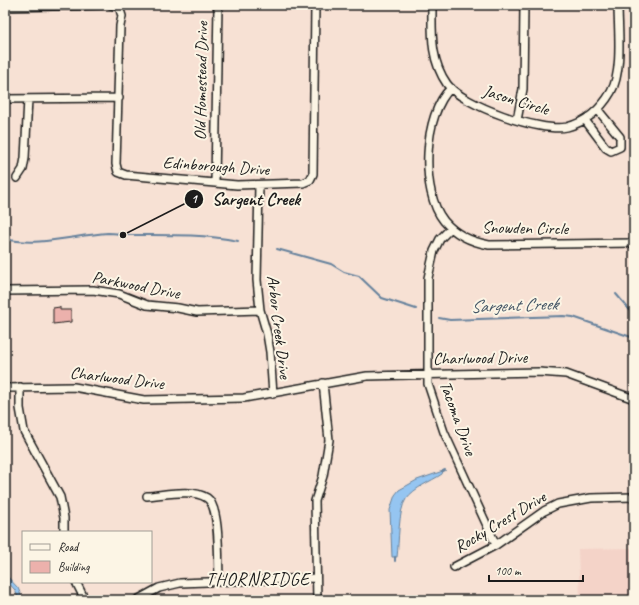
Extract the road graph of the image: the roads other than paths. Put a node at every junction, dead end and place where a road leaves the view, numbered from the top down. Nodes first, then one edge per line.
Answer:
1 (101, 5) edge
2 (111, 5) edge
3 (218, 5) edge
4 (315, 5) edge
5 (432, 5) edge
6 (524, 5) edge
7 (618, 5) edge
8 (5, 7) edge
9 (452, 88) junction
10 (119, 98) junction
11 (5, 99) edge
12 (28, 99) junction
13 (598, 110) junction
14 (517, 120) junction
15 (585, 120) junction
16 (17, 178) dead end
17 (215, 182) junction
18 (258, 185) junction
19 (451, 228) junction
20 (634, 243) edge
21 (5, 291) edge
22 (260, 310) junction
23 (428, 374) junction
24 (323, 383) junction
25 (20, 387) junction
26 (5, 388) edge
27 (272, 394) junction
28 (634, 399) edge
29 (146, 496) dead end
30 (634, 497) edge
31 (64, 531) edge
32 (496, 545) junction
33 (454, 567) dead end
34 (316, 578) junction
35 (219, 582) junction
36 (76, 583) edge
37 (85, 600) edge
38 (137, 600) edge
39 (317, 600) edge

1 - 8 street
2 - 10 street, Edinborough Drive
3 - 17 street, Old Homestead Drive
4 - 18 street, Edinborough Drive
5 - 9 street, Jason Circle
6 - 14 street
7 - 13 street, Jason Circle
9 - 14 street, Jason Circle
9 - 19 street, Snowden Circle
10 - 12 street
10 - 17 street, Edinborough Drive
11 - 12 street
12 - 16 street
13 - 15 street, Jason Circle
13 - 15 street
14 - 15 street, Jason Circle
17 - 18 street, Edinborough Drive
18 - 22 street, Arbor Creek Drive
19 - 20 street, Snowden Circle
19 - 23 street, Tacoma Drive
21 - 22 street, Parkwood Drive
22 - 27 street, Arbor Creek Drive
23 - 24 street, Charlwood Drive
23 - 28 street, Charlwood Drive
23 - 32 street, Tacoma Drive
24 - 27 street, Arbor Creek Drive
24 - 34 street
25 - 26 street, Charlwood Drive
25 - 27 street, Charlwood Drive
25 - 31 street
29 - 35 street
30 - 32 street, Rocky Crest Drive
32 - 33 street, Rocky Crest Drive
34 - 35 street
34 - 39 street
35 - 38 street
36 - 37 street

